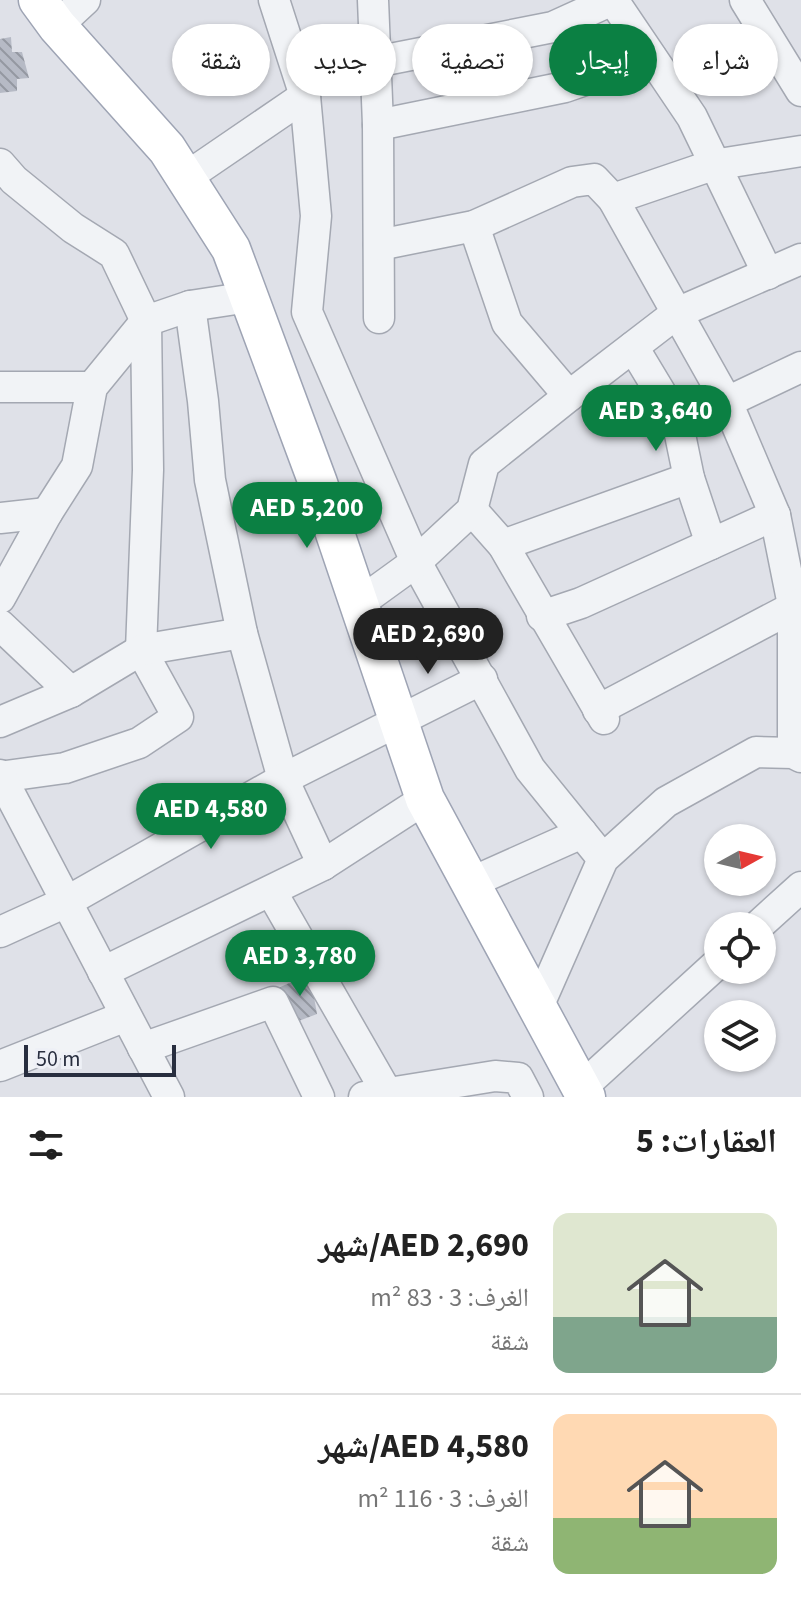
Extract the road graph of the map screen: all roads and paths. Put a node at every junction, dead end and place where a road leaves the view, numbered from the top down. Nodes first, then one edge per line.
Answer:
1 (85, 0) edge
2 (274, 0) edge
3 (373, 0) edge
4 (612, 0) edge
5 (746, 0) edge
6 (47, 13) edge
7 (374, 24) edge
8 (628, 24) edge
9 (286, 37) edge
10 (396, 58) edge
11 (657, 66) edge
12 (549, 90) edge
13 (801, 91) edge
14 (305, 96) joint
15 (377, 96) edge
16 (378, 125) junction
17 (801, 151) edge
18 (713, 165) junction
19 (185, 178) junction
20 (5, 179) edge
21 (613, 199) junction
22 (474, 226) junction
23 (379, 245) junction
24 (801, 259) edge
25 (768, 274) junction
26 (190, 306) junction
27 (255, 311) junction
28 (307, 312) junction
29 (677, 313) junction
30 (379, 318) dead end
31 (146, 321) junction
32 (633, 347) junction
33 (798, 376) edge
34 (0, 387) edge
35 (92, 387) junction
36 (569, 396) junction
37 (727, 402) junction
38 (677, 420) junction
39 (689, 478) junction
40 (472, 510) junction
41 (47, 513) junction
42 (775, 515) junction
43 (0, 518) edge
44 (711, 544) junction
45 (503, 545) junction
46 (416, 562) junction
47 (0, 598) edge
48 (358, 604) junction
49 (797, 604) edge
50 (542, 616) junction
51 (0, 625) edge
52 (242, 633) junction
53 (141, 650) junction
54 (482, 679) junction
55 (71, 692) junction
56 (797, 706) edge
57 (398, 721) junction
58 (0, 722) edge
59 (797, 755) edge
60 (0, 776) edge
61 (283, 779) junction
62 (425, 799) junction
63 (582, 833) junction
64 (603, 859) junction
65 (323, 865) junction
66 (470, 883) junction
67 (801, 887) edge
68 (271, 891) junction
69 (66, 902) junction
70 (773, 912) edge
71 (0, 932) edge
72 (103, 972) junction
73 (704, 976) edge
74 (537, 1009) junction
75 (126, 1016) junction
76 (143, 1048) junction
77 (0, 1066) edge
78 (423, 1092) edge
79 (583, 1092) edge
80 (375, 1095) edge
81 (169, 1097) edge
82 (319, 1097) edge
83 (528, 1097) edge

1 - 6 street
2 - 9 street
3 - 7 street
4 - 8 street
4 - 10 street
5 - 13 street
6 - 19 main road
11 - 18 street
12 - 16 street
14 - 19 street
14 - 28 street
15 - 16 street
16 - 23 street
17 - 18 street
18 - 21 street
18 - 25 street
19 - 27 main road
20 - 31 street
21 - 22 street
21 - 29 street
22 - 23 street
22 - 36 street
23 - 30 street
24 - 25 street
25 - 29 street
26 - 27 street
26 - 31 street
26 - 52 street
27 - 28 street
27 - 48 main road
28 - 46 street
29 - 32 street
29 - 37 street
31 - 35 street
31 - 53 street
32 - 36 street
32 - 38 street
33 - 37 street
34 - 35 street
35 - 41 street
36 - 40 street
37 - 38 street
37 - 42 street
38 - 39 street
39 - 44 street
39 - 45 street
40 - 45 street
40 - 46 street
41 - 43 street
41 - 47 street
42 - 44 street
42 - 49 street
44 - 50 street
45 - 50 street
46 - 48 street
46 - 54 street
48 - 57 main road
49 - 50 street
49 - 56 street
51 - 55 street
52 - 53 street
52 - 61 street
53 - 55 street
53 - 60 street
54 - 57 street
54 - 63 street
55 - 58 street
56 - 59 street
57 - 61 street
57 - 62 main road
59 - 64 street
60 - 69 street
61 - 65 street
61 - 69 street
62 - 65 street
62 - 66 main road
63 - 64 street
63 - 66 street
64 - 74 street
65 - 68 street
66 - 74 main road
67 - 70 street
68 - 72 street
68 - 80 street
69 - 71 street
69 - 72 street
72 - 75 street
73 - 79 street
74 - 79 main road
75 - 76 street
75 - 77 street
76 - 81 street
76 - 82 street
78 - 80 street
78 - 83 street

